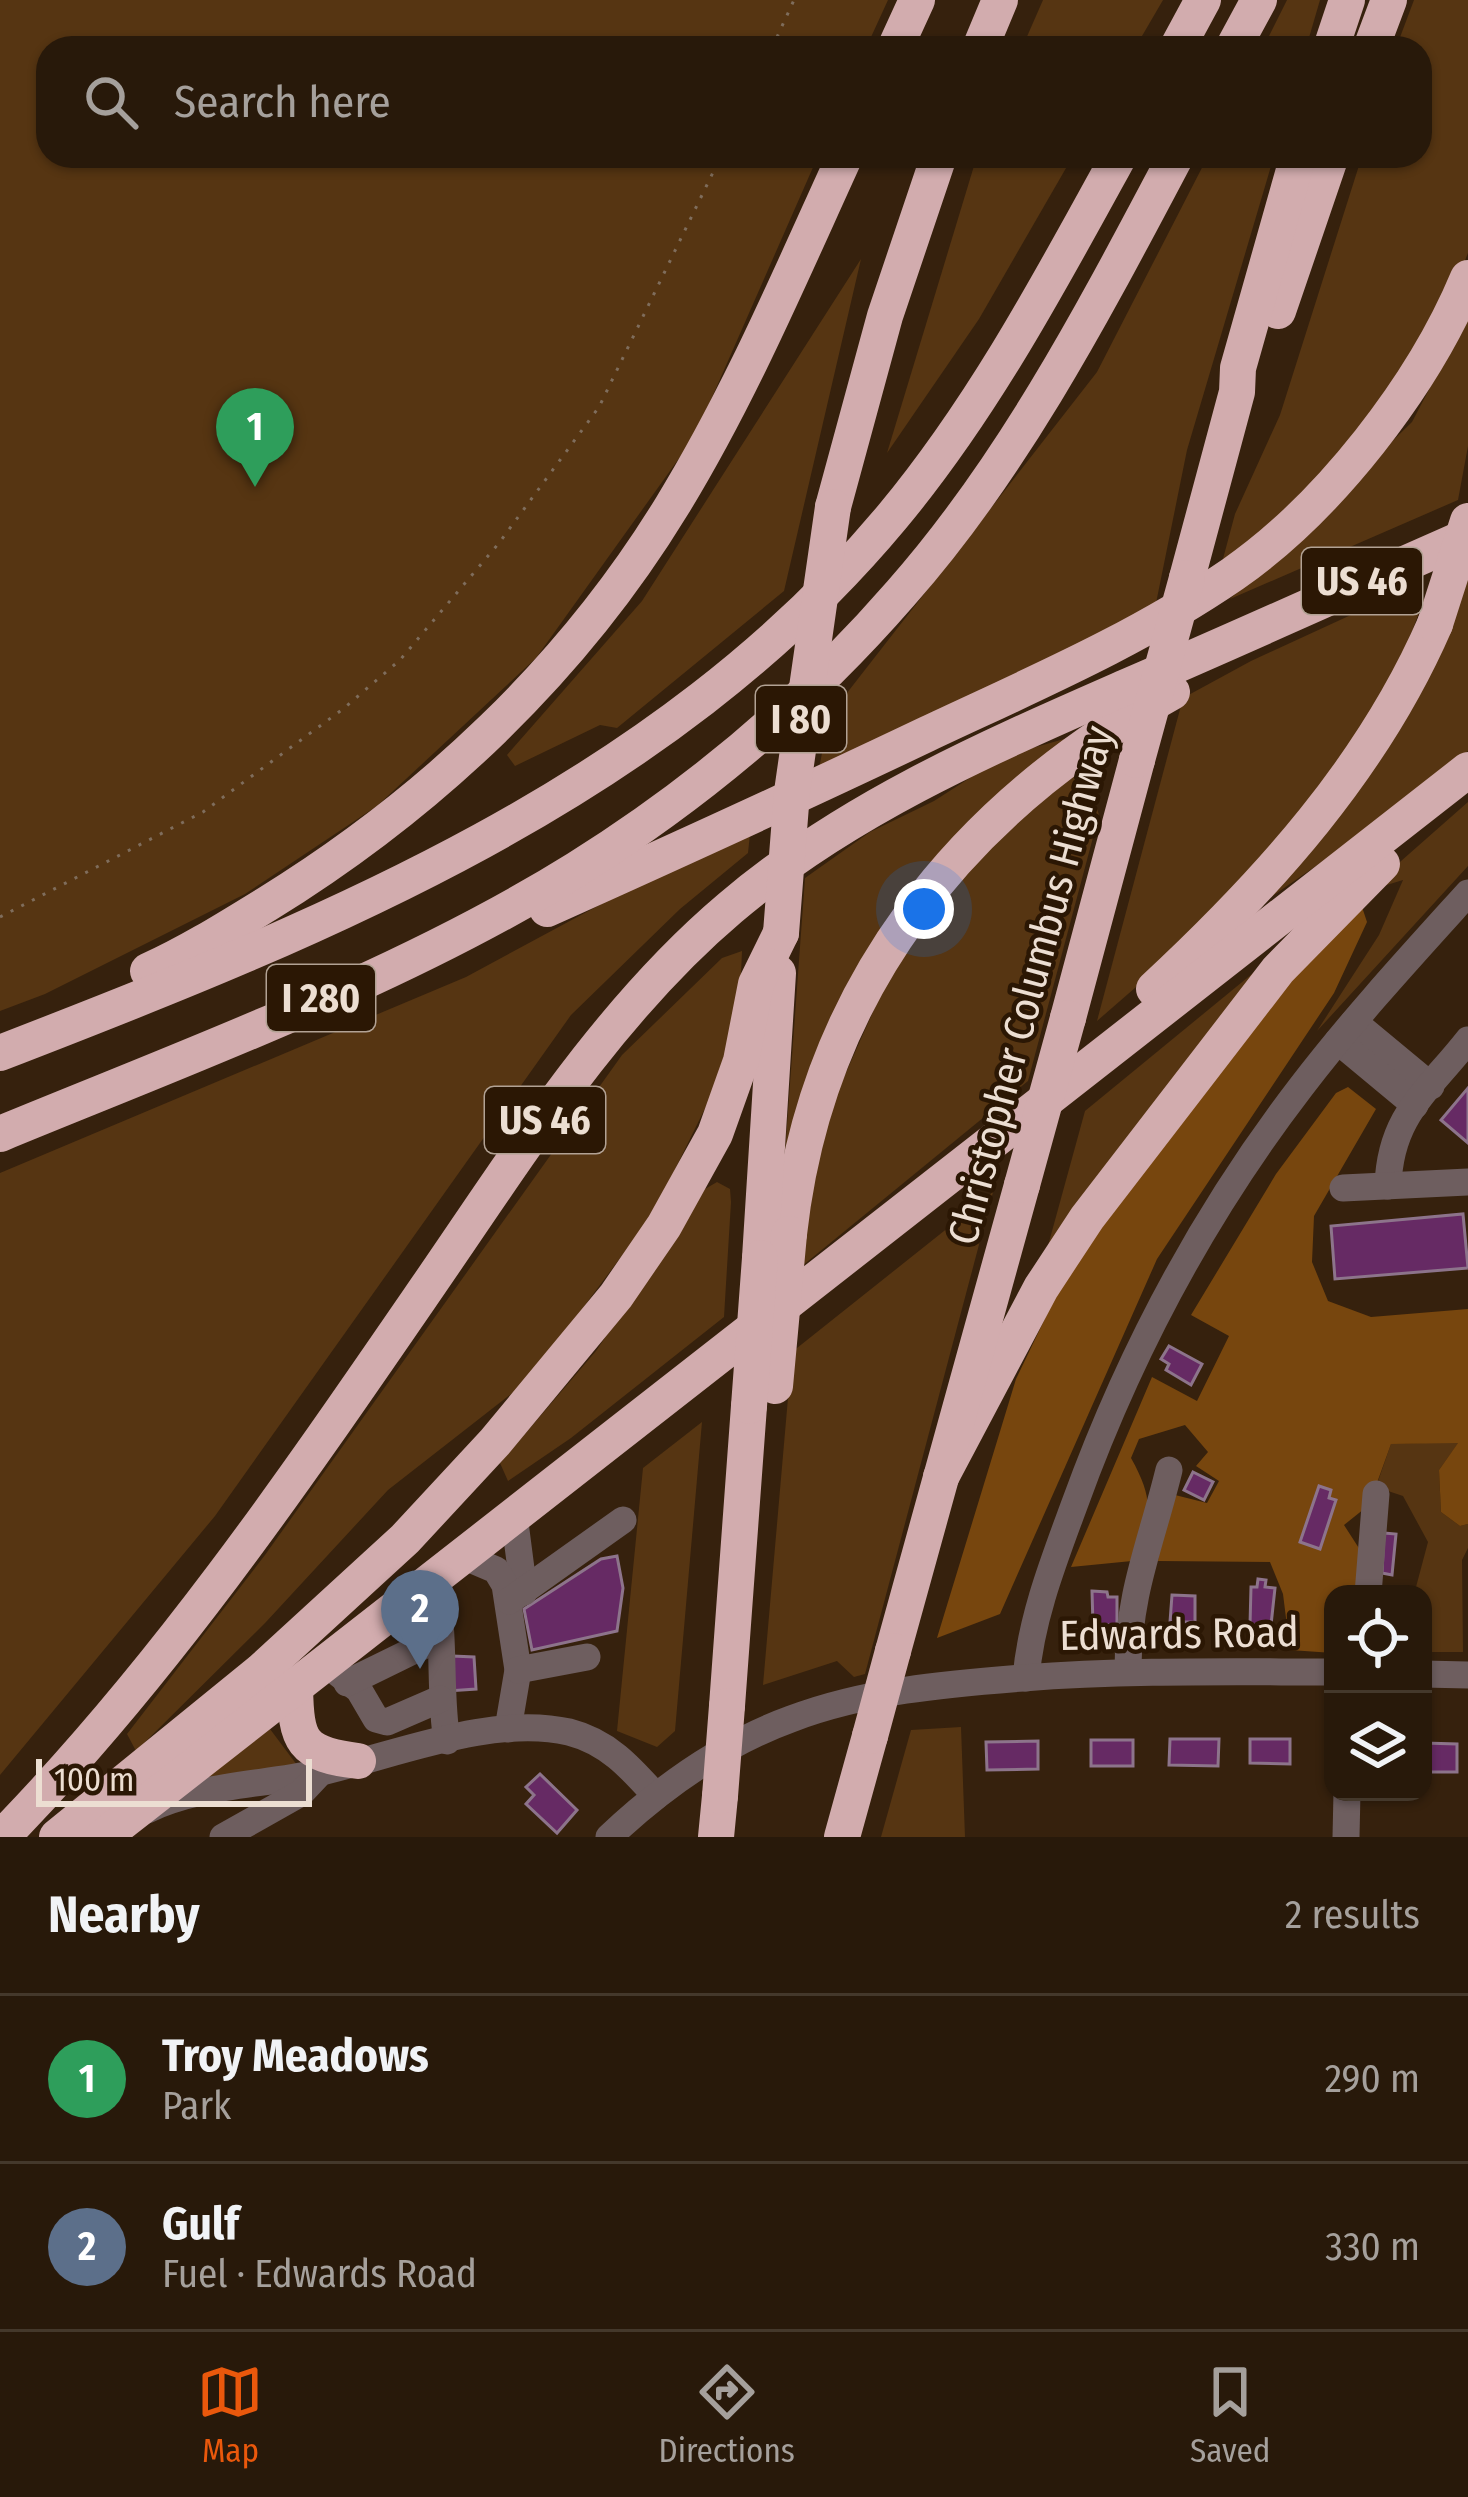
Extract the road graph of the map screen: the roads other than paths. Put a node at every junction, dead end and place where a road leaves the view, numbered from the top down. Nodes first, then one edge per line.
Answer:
1 (917, 0) edge
2 (1000, 0) edge
3 (1203, 0) edge
4 (1259, 0) edge
5 (1347, 0) edge
6 (1389, 0) edge
7 (900, 36) edge
8 (985, 36) edge
9 (1184, 36) edge
10 (1240, 36) edge
11 (1335, 36) edge
12 (1375, 36) edge
13 (840, 168) edge
14 (935, 168) edge
15 (1112, 168) edge
16 (1169, 168) edge
17 (1295, 168) edge
18 (1327, 168) edge
19 (1468, 278) edge
20 (1237, 392) junction
21 (1468, 521) edge
22 (1468, 536) edge
23 (1274, 619) junction
24 (1468, 770) edge
25 (1436, 795) junction
26 (1468, 893) edge
27 (492, 916) junction
28 (781, 933) junction
29 (1346, 1031) junction
30 (1468, 1040) edge
31 (0, 1049) edge
32 (1100, 1058) junction
33 (1423, 1095) junction
34 (0, 1134) edge
35 (1468, 1182) edge
36 (1388, 1186) junction
37 (1343, 1188) dead end
38 (762, 1396) junction
39 (1169, 1470) dead end
40 (941, 1477) junction
41 (1376, 1494) dead end
42 (514, 1515) junction
43 (623, 1520) dead end
44 (463, 1556) junction
45 (432, 1580) junction
46 (1369, 1585) edge
47 (516, 1597) junction
48 (439, 1638) junction
49 (587, 1657) dead end
50 (518, 1670) junction
51 (1128, 1671) junction
52 (1324, 1672) edge
53 (336, 1673) junction
54 (1432, 1674) edge
55 (1468, 1675) edge
56 (1026, 1678) junction
57 (295, 1686) junction
58 (440, 1699) junction
59 (508, 1729) junction
60 (447, 1741) junction
61 (74, 1760) junction
62 (358, 1761) junction
63 (320, 1773) junction
64 (656, 1796) junction
65 (1347, 1801) edge
66 (0, 1815) edge
67 (112, 1832) edge
68 (2, 1837) edge
69 (57, 1837) edge
70 (223, 1837) edge
71 (609, 1837) edge
72 (716, 1837) edge
73 (842, 1837) edge
74 (1346, 1837) edge

1 - 7 highway
2 - 8 highway
3 - 9 highway
4 - 10 highway
5 - 11 highway
6 - 12 highway
13 - 31 highway
14 - 28 highway, I 80, bridge
15 - 31 highway
16 - 27 highway
17 - 20 highway, Christopher Columbus Highway
18 - 20 highway
19 - 27 highway
20 - 40 highway, Christopher Columbus Highway, bridge
21 - 32 highway, bridge
22 - 23 highway, US 46
23 - 38 highway, bridge
23 - 61 highway, US 46
24 - 25 highway
25 - 32 highway
25 - 40 highway
26 - 29 street
27 - 34 highway, I 280
28 - 38 highway, I 80, bridge
28 - 69 highway
29 - 33 street
29 - 56 street
30 - 33 street
32 - 42 highway
33 - 36 street
35 - 36 street
36 - 37 street
38 - 72 highway, bridge
39 - 51 street
40 - 73 highway, Christopher Columbus Highway, bridge
41 - 46 street
42 - 44 highway
42 - 47 street
43 - 47 street
44 - 45 highway
44 - 47 street
45 - 48 street
45 - 53 highway
47 - 50 street
48 - 53 street
48 - 58 street
49 - 50 street
50 - 59 street
51 - 52 street, Edwards Road
51 - 56 street, Edwards Road
53 - 57 highway
53 - 58 street
54 - 55 street
56 - 64 street, Edwards Road
57 - 62 highway
57 - 67 highway
58 - 60 street
59 - 60 street
59 - 64 street
60 - 62 street
61 - 66 street
61 - 68 highway, US 46
62 - 63 street
63 - 67 street
63 - 70 street
64 - 71 street, Edwards Road
65 - 74 street

